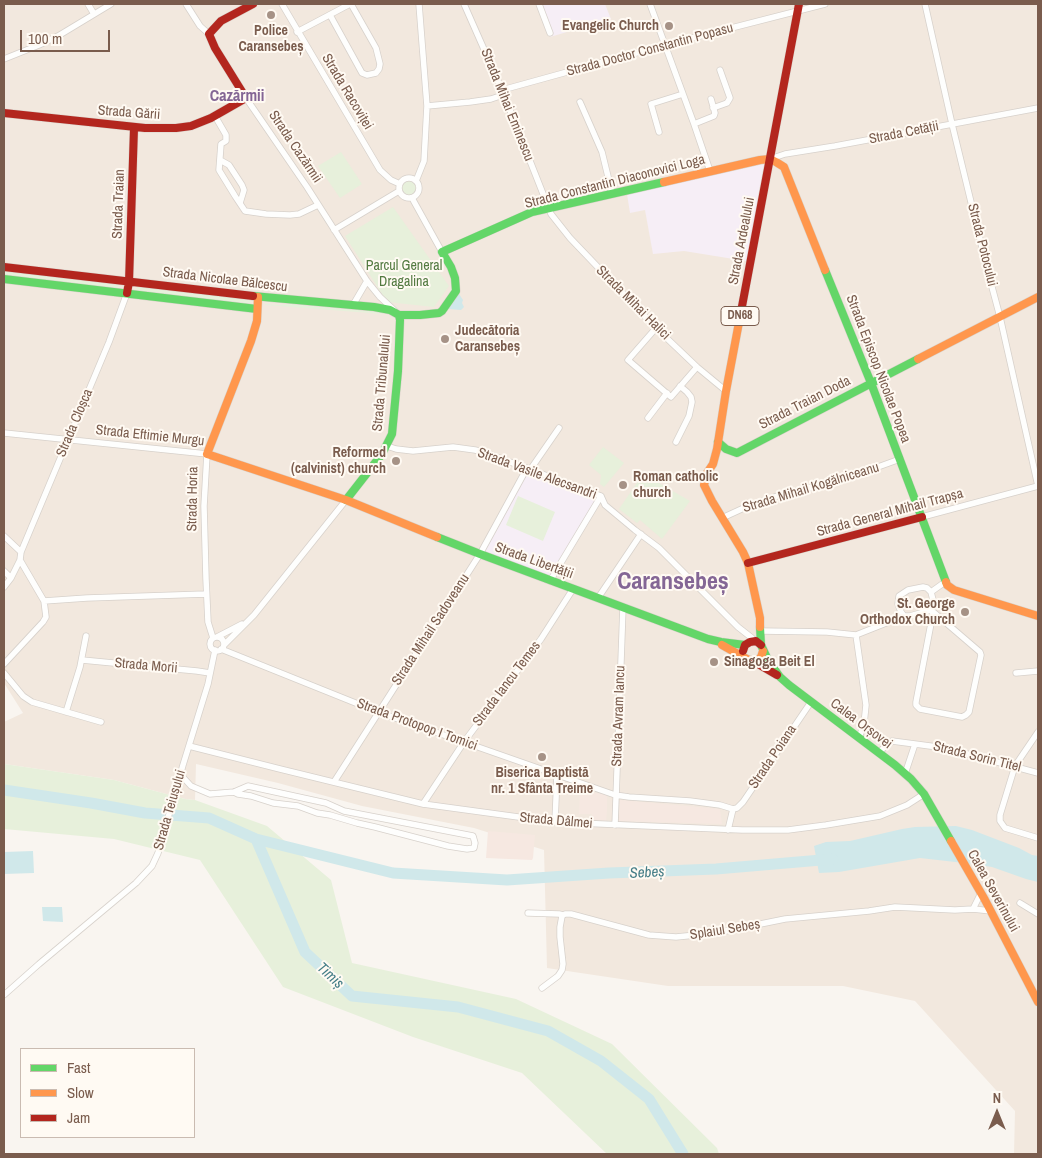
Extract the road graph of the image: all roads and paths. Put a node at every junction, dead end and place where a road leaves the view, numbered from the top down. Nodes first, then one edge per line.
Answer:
1 (88, 4) edge
2 (111, 4) edge
3 (186, 4) edge
4 (252, 4) edge
5 (282, 4) edge
6 (351, 4) edge
7 (419, 4) edge
8 (464, 4) edge
9 (539, 4) edge
10 (650, 4) edge
11 (824, 4) edge
12 (925, 4) edge
13 (799, 7) edge
14 (94, 14) junction
15 (330, 15) junction
16 (297, 32) junction
17 (550, 33) dead end
18 (209, 34) junction
19 (665, 45) junction
20 (4, 59) edge
21 (720, 70) dead end
22 (502, 93) junction
23 (683, 94) junction
24 (246, 98) junction
25 (711, 99) dead end
26 (580, 102) dead end
27 (427, 106) junction
28 (713, 108) junction
29 (1038, 108) edge
30 (4, 113) edge
31 (215, 116) junction
32 (694, 124) junction
33 (952, 124) junction
34 (134, 128) junction
35 (659, 132) dead end
36 (770, 159) junction
37 (220, 160) junction
38 (710, 172) junction
39 (416, 181) junction
40 (399, 187) junction
41 (612, 193) junction
42 (412, 198) junction
43 (240, 203) junction
44 (318, 205) junction
45 (548, 208) junction
46 (334, 230) junction
47 (442, 252) junction
48 (4, 267) edge
49 (4, 279) edge
50 (367, 281) junction
51 (129, 282) junction
52 (127, 293) junction
53 (1038, 296) edge
54 (258, 297) junction
55 (353, 306) junction
56 (257, 309) junction
57 (400, 315) junction
58 (1000, 317) junction
59 (656, 328) junction
60 (697, 367) junction
61 (871, 383) junction
62 (680, 386) junction
63 (726, 391) junction
64 (669, 395) junction
65 (648, 418) dead end
66 (559, 428) dead end
67 (4, 433) edge
68 (68, 440) junction
69 (676, 442) dead end
70 (718, 442) junction
71 (387, 446) junction
72 (207, 454) junction
73 (900, 459) junction
74 (528, 469) junction
75 (1038, 486) edge
76 (601, 496) junction
77 (346, 500) junction
78 (922, 517) junction
79 (722, 518) junction
80 (641, 534) junction
81 (4, 536) edge
82 (21, 552) junction
83 (480, 554) junction
84 (20, 560) junction
85 (748, 563) junction
86 (4, 571) edge
87 (11, 578) junction
88 (550, 581) junction
89 (945, 582) junction
90 (4, 587) edge
91 (573, 589) junction
92 (931, 592) junction
93 (206, 594) junction
94 (598, 598) junction
95 (44, 601) junction
96 (624, 608) junction
97 (932, 611) junction
98 (904, 616) junction
99 (1038, 616) edge
100 (246, 622) junction
101 (761, 628) junction
102 (856, 635) junction
103 (86, 636) dead end
104 (215, 638) junction
105 (715, 641) junction
106 (749, 642) junction
107 (220, 648) junction
108 (762, 648) junction
109 (745, 657) junction
110 (82, 660) junction
111 (753, 661) junction
112 (4, 664) edge
113 (1038, 671) edge
114 (4, 673) edge
115 (210, 673) junction
116 (1016, 673) dead end
117 (780, 677) junction
118 (811, 702) junction
119 (66, 712) junction
120 (378, 712) junction
121 (101, 722) dead end
122 (1038, 732) edge
123 (859, 738) junction
124 (464, 742) junction
125 (915, 744) junction
126 (189, 746) junction
127 (879, 752) junction
128 (1015, 766) junction
129 (1038, 773) edge
130 (180, 774) junction
131 (905, 774) junction
132 (557, 775) junction
133 (334, 782) junction
134 (234, 792) junction
135 (924, 794) junction
136 (616, 795) junction
137 (423, 804) junction
138 (733, 809) junction
139 (555, 822) junction
140 (614, 825) junction
141 (728, 830) junction
142 (1038, 838) edge
143 (983, 897) junction
144 (1020, 903) dead end
145 (973, 909) junction
146 (991, 911) junction
147 (528, 913) dead end
148 (1038, 914) edge
149 (563, 915) junction
150 (542, 988) dead end
151 (4, 995) edge
152 (1038, 1002) edge

1 - 14 street
2 - 14 street
3 - 18 street, Strada Cazărmii
4 - 18 main road
5 - 16 street, Strada Racoviței
6 - 15 street
6 - 15 street
7 - 27 street
8 - 22 street, Strada Mihai Eminescu
9 - 17 street
10 - 19 street
11 - 13 street, Strada Doctor Constantin Popasu
12 - 33 street, Strada Potocului
13 - 19 street, Strada Doctor Constantin Popasu
13 - 36 main road, Strada Ardealului / DN68
14 - 20 street
15 - 16 street
16 - 40 street, Strada Racoviței
18 - 24 main road, Strada Cazărmii
19 - 22 street, Strada Doctor Constantin Popasu
19 - 23 street
21 - 28 street
22 - 27 street, Strada Doctor Constantin Popasu
22 - 45 street, Strada Mihai Eminescu
23 - 32 street
23 - 35 street
24 - 31 main road, Strada Gării
24 - 44 street, Strada Cazărmii
25 - 28 street
26 - 41 street
27 - 39 street
28 - 32 street
29 - 33 street, Strada Cetății
30 - 34 main road, Strada Gării
31 - 34 main road, Strada Gării
31 - 37 street
32 - 38 street
33 - 36 street, Strada Cetății
33 - 58 street, Strada Potocului
34 - 51 main road, Strada Traian
36 - 38 main road, Strada Constantin Diaconovici Loga
36 - 61 main road, Strada Episcop Nicolae Popea
36 - 63 main road, Strada Ardealului / DN68
37 - 43 street
37 - 43 street
38 - 41 main road, Strada Constantin Diaconovici Loga
39 - 40 street
39 - 42 street
40 - 42 street, Strada Racoviței
40 - 46 street
41 - 45 main road, Strada Constantin Diaconovici Loga
42 - 47 street
43 - 44 street
44 - 46 street, Strada Cazărmii
45 - 47 main road, Strada Constantin Diaconovici Loga
45 - 59 street, Strada Mihai Halici
46 - 50 street, Strada Cazărmii
47 - 57 main road, Strada Nicolae Bălcescu
48 - 51 main road, Strada Nicolae Bălcescu
49 - 52 main road, Strada Nicolae Bălcescu
50 - 55 street
50 - 57 street, Strada Cazărmii
51 - 52 main road, Strada Traian
51 - 54 main road, Strada Nicolae Bălcescu
52 - 56 main road, Strada Nicolae Bălcescu
52 - 68 street, Strada Cloșca
53 - 58 main road, Strada Traian Doda
54 - 55 main road, Strada Nicolae Bălcescu
54 - 56 main road, Strada Horia
55 - 57 main road, Strada Nicolae Bălcescu
56 - 72 main road, Strada Horia
57 - 71 main road, Strada Tribunalului
58 - 61 main road, Strada Traian Doda
58 - 75 street, Strada Potocului
59 - 60 street, Strada Mihai Halici
59 - 64 street
60 - 62 street
60 - 63 street, Strada Mihai Halici
61 - 70 main road, Strada Traian Doda
61 - 73 main road, Strada Episcop Nicolae Popea
62 - 64 street
62 - 69 street
63 - 70 main road, Strada Ardealului / DN68
64 - 65 street
66 - 74 street, Strada Mihail Sadoveanu
67 - 68 street, Strada Eftimie Murgu
68 - 72 street, Strada Eftimie Murgu
68 - 82 street, Strada Cloșca
70 - 79 main road, Strada Ardealului / DN68
71 - 74 street, Strada Vasile Alecsandri
71 - 77 main road, Strada Tribunalului
72 - 77 main road, Strada Eftimie Murgu
72 - 93 street, Strada Horia
73 - 78 main road, Strada Episcop Nicolae Popea
73 - 79 street, Strada Mihail Kogălniceanu
74 - 76 street, Strada Vasile Alecsandri
74 - 83 street, Strada Mihail Sadoveanu
75 - 78 street, Strada General Mihail Trapșa
76 - 80 street, Strada Vasile Alecsandri
76 - 88 street
77 - 83 main road, Strada Libertății
77 - 100 street, Strada Teiușului
78 - 85 main road, Strada General Mihail Trapșa
78 - 89 main road, Strada Episcop Nicolae Popea
79 - 85 main road, DN68
80 - 94 street
80 - 106 street, Strada Vasile Alecsandri
81 - 82 street
82 - 84 street
83 - 88 main road, Strada Libertății
83 - 120 street, Strada Mihail Sadoveanu
84 - 87 street
84 - 95 street
85 - 101 main road, DN68
86 - 87 street
87 - 90 street
88 - 91 main road, Strada Libertății
89 - 92 street
89 - 99 main road
91 - 94 main road, Strada Libertății
91 - 124 street, Strada Iancu Temes
92 - 97 street
92 - 98 street
93 - 95 street
93 - 104 street, Strada Horia
94 - 96 main road, Strada Libertății
95 - 112 street
96 - 105 main road, Strada Libertății
96 - 136 street, Strada Avram Iancu
97 - 97 street
97 - 98 street
98 - 102 street
100 - 104 street, Strada Teiușului
100 - 107 street, Strada Teiușului
101 - 102 street
101 - 106 main road
101 - 108 main road, DN68
102 - 123 street
103 - 110 street
104 - 107 street
104 - 107 street, Strada Horia
105 - 106 main road, Strada Libertății
105 - 109 main road, Strada Libertății
106 - 108 main road
106 - 109 main road
107 - 115 street, Strada Teiușului
107 - 120 street, Strada Protopop I Tomici
108 - 111 main road
108 - 117 main road, Calea Orșovei
109 - 111 main road
110 - 115 street, Strada Morii
110 - 119 street
111 - 117 main road, Calea Orșovei
113 - 116 street
114 - 119 street
115 - 126 street, Strada Teiușului
117 - 118 main road, Calea Orșovei
118 - 123 main road, Calea Orșovei
118 - 138 street, Strada Poiana
119 - 121 street
120 - 124 street, Strada Protopop I Tomici
120 - 133 street, Strada Mihail Sadoveanu
122 - 128 street
123 - 127 main road, Calea Orșovei
124 - 132 street, Strada Protopop I Tomici
124 - 137 street, Strada Iancu Temes
125 - 127 street, Strada Sorin Titel
125 - 128 street, Strada Sorin Titel
125 - 131 street, Strada Sorin Titel
126 - 130 street, Strada Teiușului
126 - 133 street, Strada Dâlmei
127 - 131 main road, Calea Orșovei
128 - 129 street, Strada Sorin Titel
128 - 142 street
130 - 134 street
130 - 151 street, Strada Teiușului
131 - 135 main road, Calea Orșovei
132 - 136 street, Strada Protopop I Tomici
132 - 139 street
133 - 137 street, Strada Dâlmei
134 - 134 street
135 - 141 street, Strada Dâlmei
135 - 143 main road, Calea Severinului
136 - 138 street, Strada Protopop I Tomici
136 - 140 street, Strada Avram Iancu
137 - 139 street, Strada Dâlmei
138 - 141 street
139 - 140 street, Strada Dâlmei
140 - 141 street, Strada Dâlmei
143 - 145 street
143 - 146 main road, Calea Severinului
144 - 148 street
145 - 146 street, Splaiul Sebeș
145 - 149 street, Splaiul Sebeș
146 - 152 main road, Calea Severinului
147 - 149 street, Splaiul Sebeș
149 - 150 street

